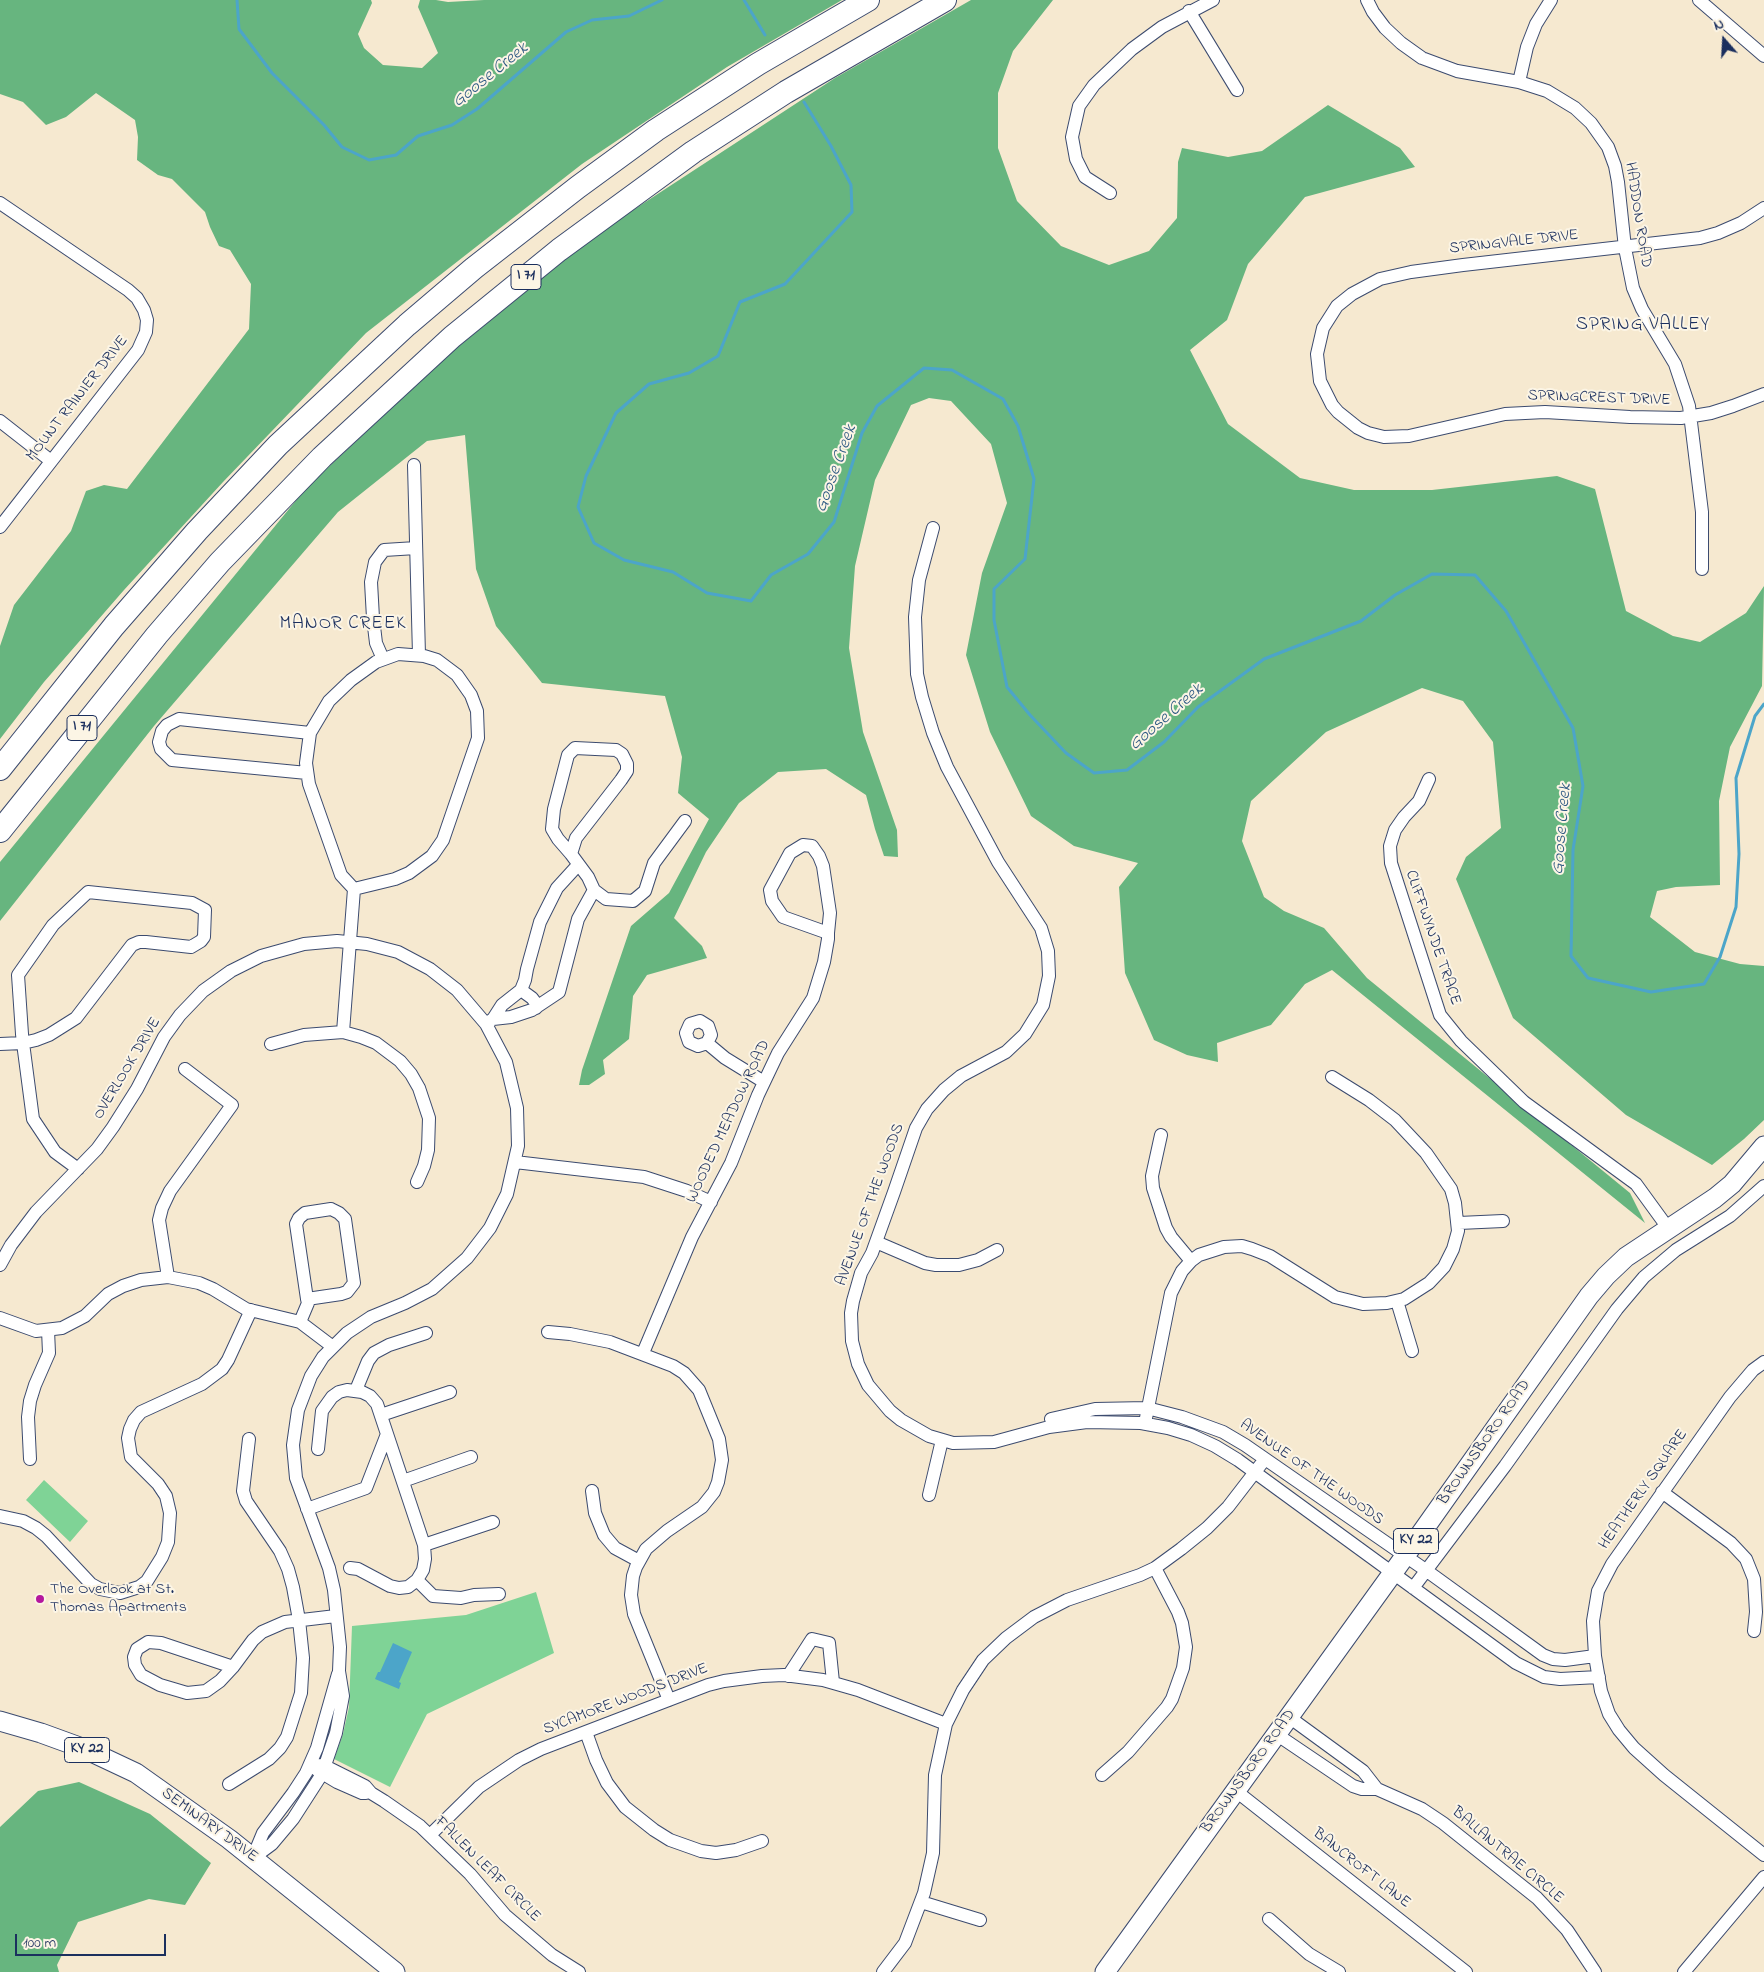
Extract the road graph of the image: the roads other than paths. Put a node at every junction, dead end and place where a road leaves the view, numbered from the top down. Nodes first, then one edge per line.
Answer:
1 (868, 0) edge
2 (945, 0) edge
3 (1212, 0) edge
4 (1367, 0) edge
5 (1551, 0) edge
6 (1699, 0) edge
7 (1189, 12) junction
8 (1764, 56) edge
9 (1519, 82) junction
10 (1237, 90) dead end
11 (1110, 193) dead end
12 (0, 203) edge
13 (1764, 208) edge
14 (1625, 248) junction
15 (1317, 369) joint
16 (1764, 394) edge
17 (1690, 416) junction
18 (0, 421) edge
19 (51, 461) junction
20 (414, 465) dead end
21 (0, 527) edge
22 (933, 528) dead end
23 (416, 548) junction
24 (1702, 569) dead end
25 (419, 655) junction
26 (383, 659) junction
27 (310, 732) junction
28 (0, 769) edge
29 (307, 773) junction
30 (1429, 779) dead end
31 (685, 821) dead end
32 (0, 831) edge
33 (571, 854) junction
34 (578, 865) junction
35 (354, 889) junction
36 (594, 890) junction
37 (828, 933) junction
38 (349, 942) junction
39 (521, 990) junction
40 (536, 1008) junction
41 (490, 1022) junction
42 (343, 1032) junction
43 (23, 1043) junction
44 (707, 1043) dead end
45 (0, 1044) edge
46 (271, 1044) dead end
47 (185, 1070) dead end
48 (1332, 1077) dead end
49 (764, 1082) junction
50 (1161, 1135) dead end
51 (1764, 1146) edge
52 (515, 1162) junction
53 (78, 1169) junction
54 (417, 1182) dead end
55 (1764, 1186) edge
56 (711, 1202) junction
57 (1503, 1222) dead end
58 (1458, 1223) junction
59 (1668, 1228) junction
60 (876, 1242) junction
61 (997, 1250) dead end
62 (1191, 1260) junction
63 (0, 1264) edge
64 (168, 1277) junction
65 (307, 1299) junction
66 (1398, 1301) junction
67 (251, 1310) junction
68 (0, 1318) edge
69 (300, 1322) junction
70 (48, 1330) junction
71 (548, 1332) dead end
72 (426, 1333) dead end
73 (333, 1347) junction
74 (1412, 1351) dead end
75 (643, 1353) junction
76 (1764, 1362) edge
77 (356, 1390) junction
78 (450, 1392) dead end
79 (1147, 1408) junction
80 (381, 1414) junction
81 (1145, 1423) junction
82 (1023, 1433) junction
83 (387, 1434) junction
84 (249, 1439) dead end
85 (942, 1440) junction
86 (318, 1449) dead end
87 (471, 1457) dead end
88 (30, 1459) dead end
89 (1265, 1459) junction
90 (1255, 1472) junction
91 (403, 1481) junction
92 (592, 1491) dead end
93 (1662, 1492) junction
94 (929, 1495) dead end
95 (307, 1509) junction
96 (0, 1516) edge
97 (493, 1522) dead end
98 (424, 1545) junction
99 (1405, 1556) junction
100 (639, 1561) junction
101 (350, 1568) dead end
102 (1155, 1568) junction
103 (1427, 1571) junction
104 (1393, 1574) junction
105 (417, 1580) junction
106 (1413, 1588) junction
107 (499, 1594) dead end
108 (1467, 1601) junction
109 (336, 1616) junction
110 (1455, 1618) junction
111 (299, 1620) junction
112 (1754, 1631) dead end
113 (1545, 1656) junction
114 (1595, 1656) junction
115 (232, 1668) junction
116 (339, 1671) junction
117 (1537, 1674) junction
118 (788, 1676) junction
119 (1598, 1677) junction
120 (833, 1682) junction
121 (669, 1700) junction
122 (1289, 1717) junction
123 (0, 1721) edge
124 (946, 1724) junction
125 (586, 1732) junction
126 (1276, 1734) junction
127 (310, 1764) junction
128 (323, 1770) junction
129 (1102, 1775) dead end
130 (229, 1784) dead end
131 (1377, 1789) junction
132 (1236, 1791) junction
133 (430, 1835) junction
134 (762, 1841) dead end
135 (1764, 1855) edge
136 (253, 1858) junction
137 (1764, 1876) edge
138 (921, 1902) junction
139 (1269, 1919) dead end
140 (980, 1920) dead end
141 (395, 1972) edge
142 (579, 1972) edge
143 (883, 1972) edge
144 (1105, 1972) edge
145 (1338, 1972) edge
146 (1466, 1972) edge
147 (1595, 1972) edge
148 (1684, 1972) edge

1 - 28 highway, I 71
2 - 32 highway, I 71
3 - 7 street
4 - 9 street, HADDON ROAD
5 - 9 street
6 - 8 street
7 - 10 street
7 - 11 street
9 - 14 street, HADDON ROAD
12 - 19 street, MOUNT RAINIER DRIVE
13 - 14 street, SPRINGVALE DRIVE
14 - 15 street, SPRINGVALE DRIVE
14 - 17 street, HADDON ROAD
15 - 17 street, SPRINGCREST DRIVE
16 - 17 street, SPRINGCREST DRIVE
17 - 24 street, HADDON ROAD
18 - 19 street
19 - 21 street, MOUNT RAINIER DRIVE
20 - 23 street
22 - 60 street, AVENUE OF THE WOODS
23 - 25 street
23 - 26 street
25 - 26 street
25 - 35 street
26 - 27 street
27 - 29 street
27 - 29 street
29 - 35 street
30 - 59 street, CLIFFWYNDE TRACE
31 - 36 street
33 - 33 street
33 - 34 street
34 - 36 street
34 - 39 street
35 - 38 street
36 - 40 street
37 - 37 street, WOODED MEADOW ROAD
37 - 49 street, WOODED MEADOW ROAD
38 - 41 street, OVERLOOK DRIVE
38 - 42 street
38 - 53 street, OVERLOOK DRIVE
39 - 40 street
39 - 41 street
40 - 41 street
41 - 52 street, OVERLOOK DRIVE
42 - 46 street
42 - 54 street
43 - 43 street
43 - 45 street
43 - 53 street
44 - 49 street
47 - 64 street
48 - 58 street
49 - 56 street, WOODED MEADOW ROAD
50 - 62 street
51 - 59 main road, BROWNSBORO ROAD / KY 22
52 - 56 street
52 - 73 street, OVERLOOK DRIVE
53 - 63 street, OVERLOOK DRIVE
55 - 103 street
56 - 75 street, WOODED MEADOW ROAD
57 - 58 street
58 - 66 street
59 - 99 main road, BROWNSBORO ROAD / KY 22
60 - 61 street
60 - 85 street, AVENUE OF THE WOODS
62 - 66 street
62 - 79 street
64 - 67 street
64 - 70 street
65 - 65 street
65 - 69 street
66 - 74 street
67 - 69 street
67 - 96 street
68 - 70 street
69 - 73 street
70 - 88 street
71 - 75 street
72 - 77 street
73 - 95 street, OVERLOOK DRIVE
75 - 100 street
76 - 93 street, HEATHERLY SQUARE
77 - 80 street
77 - 86 street
78 - 80 street
79 - 81 street
79 - 82 street, AVENUE OF THE WOODS
79 - 89 street, AVENUE OF THE WOODS
80 - 83 street
81 - 82 street, AVENUE OF THE WOODS
81 - 90 street, AVENUE OF THE WOODS
82 - 85 street, AVENUE OF THE WOODS
83 - 91 street
83 - 95 street
84 - 111 street
85 - 94 street
87 - 91 street
89 - 90 street
89 - 99 street, AVENUE OF THE WOODS
90 - 102 street
90 - 104 street, AVENUE OF THE WOODS
91 - 98 street
92 - 100 street
93 - 112 street
93 - 114 street, HEATHERLY SQUARE
95 - 109 street, OVERLOOK DRIVE
97 - 98 street
98 - 105 street
99 - 103 street, AVENUE OF THE WOODS
99 - 104 main road, BROWNSBORO ROAD / KY 22
100 - 121 street
101 - 105 street
102 - 124 street
102 - 129 street
103 - 106 street
103 - 108 street, AVENUE OF THE WOODS
104 - 106 street, AVENUE OF THE WOODS
104 - 122 main road, BROWNSBORO ROAD / KY 22
105 - 107 street
106 - 110 street, AVENUE OF THE WOODS
108 - 110 street
108 - 113 street, AVENUE OF THE WOODS
109 - 111 street
109 - 116 street, OVERLOOK DRIVE
110 - 117 street, AVENUE OF THE WOODS
111 - 115 street
111 - 130 street
113 - 114 street
113 - 117 street
114 - 119 street, HEATHERLY SQUARE
115 - 115 street
116 - 127 street
116 - 128 street
117 - 119 street, AVENUE OF THE WOODS
118 - 120 street, SYCAMORE WOODS DRIVE
118 - 120 street
118 - 121 street, SYCAMORE WOODS DRIVE
119 - 135 street, HEATHERLY SQUARE
120 - 124 street, SYCAMORE WOODS DRIVE
121 - 125 street, SYCAMORE WOODS DRIVE
122 - 126 main road, BROWNSBORO ROAD / KY 22
122 - 131 street, BALLANTRAE CIRCLE
123 - 136 main road, SEMINARY DRIVE / KY 22
124 - 138 street
125 - 133 street, SYCAMORE WOODS DRIVE
125 - 134 street
126 - 131 street, BALLANTRAE CIRCLE
126 - 132 main road, BROWNSBORO ROAD / KY 22
127 - 128 street, FALLEN LEAF CIRCLE
127 - 136 street
128 - 133 street, FALLEN LEAF CIRCLE
128 - 136 street
131 - 147 street, BALLANTRAE CIRCLE
132 - 144 main road, BROWNSBORO ROAD / KY 22
132 - 146 street, BANCROFT LANE
133 - 142 street, FALLEN LEAF CIRCLE
136 - 141 main road, SEMINARY DRIVE / KY 22
137 - 148 street
138 - 140 street
138 - 143 street
139 - 145 street

